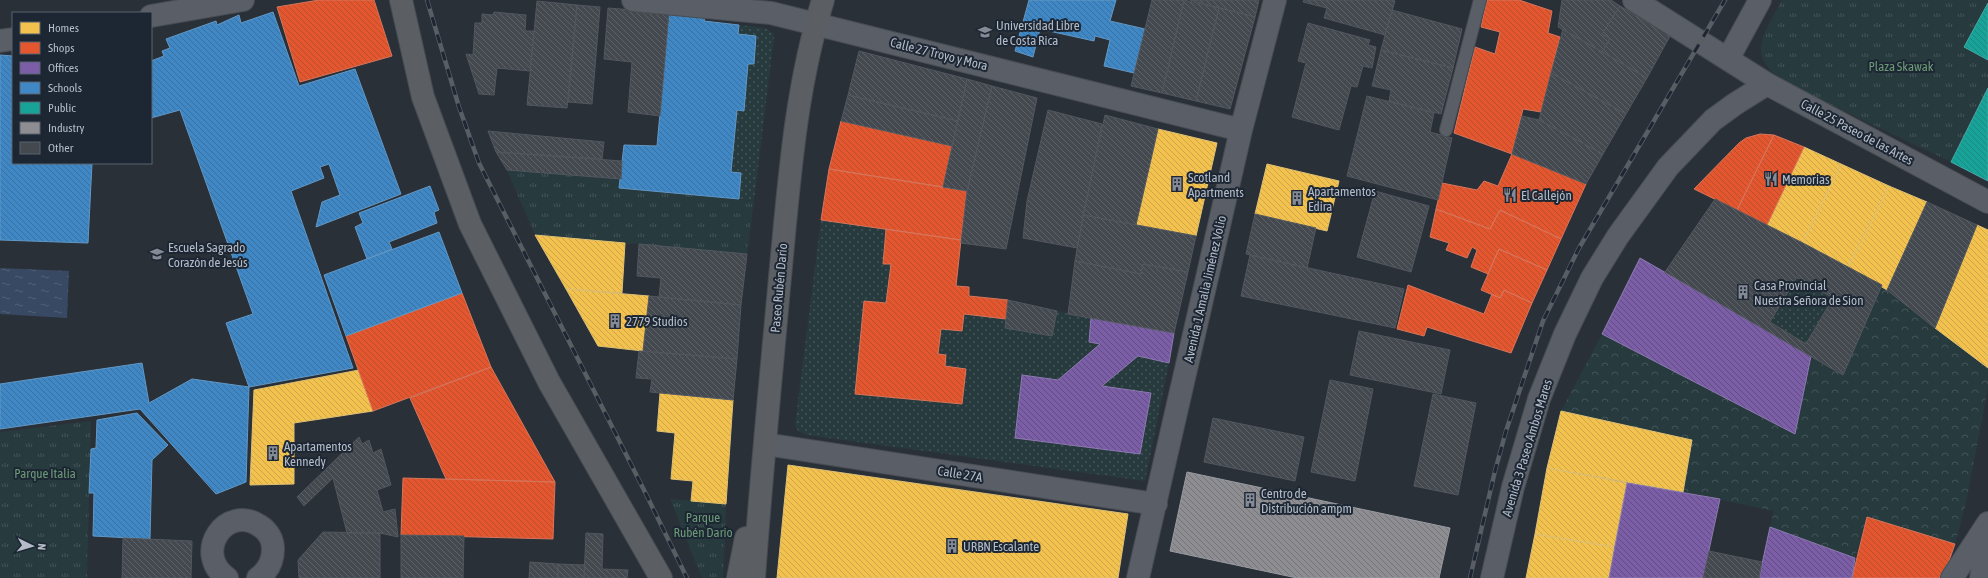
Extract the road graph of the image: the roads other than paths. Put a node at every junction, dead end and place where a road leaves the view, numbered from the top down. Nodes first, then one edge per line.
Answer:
1 (243, 0) edge
2 (401, 0) edge
3 (633, 0) edge
4 (823, 0) edge
5 (1275, 0) edge
6 (1480, 0) edge
7 (1634, 0) edge
8 (1760, 0) edge
9 (152, 16) edge
10 (816, 24) junction
11 (12, 39) edge
12 (0, 41) edge
13 (1728, 59) junction
14 (1767, 84) junction
15 (1241, 130) junction
16 (1446, 130) dead end
17 (1988, 202) edge
18 (764, 453) junction
19 (1156, 504) junction
20 (1988, 523) edge
21 (1988, 535) edge
22 (227, 578) edge
23 (258, 578) edge
24 (661, 578) edge
25 (738, 578) edge
26 (754, 578) edge
27 (1138, 578) edge
28 (1492, 578) edge
29 (1952, 578) edge
30 (1981, 578) edge

1 - 9 street
2 - 24 highway
3 - 10 street, Calle 27 Troyo y Mora
4 - 10 highway, Paseo Rubén Darío
5 - 15 street, Avenida 1 Amalia Jiménez Volio
6 - 16 lane
7 - 13 street, Calle 25 Paseo de las Artes
8 - 13 street
10 - 15 street, Calle 27 Troyo y Mora
10 - 18 highway, Paseo Rubén Darío
11 - 12 street
13 - 14 street, Calle 25 Paseo de las Artes
14 - 17 street, Calle 25 Paseo de las Artes
14 - 28 street, Avenida 3 Paseo Ambos Mares
15 - 19 street, Avenida 1 Amalia Jiménez Volio
18 - 19 street, Calle 27A
18 - 25 highway
18 - 26 highway, Paseo Rubén Darío
19 - 27 street, Avenida 1 Amalia Jiménez Volio
20 - 29 street
21 - 30 street
22 - 23 street

